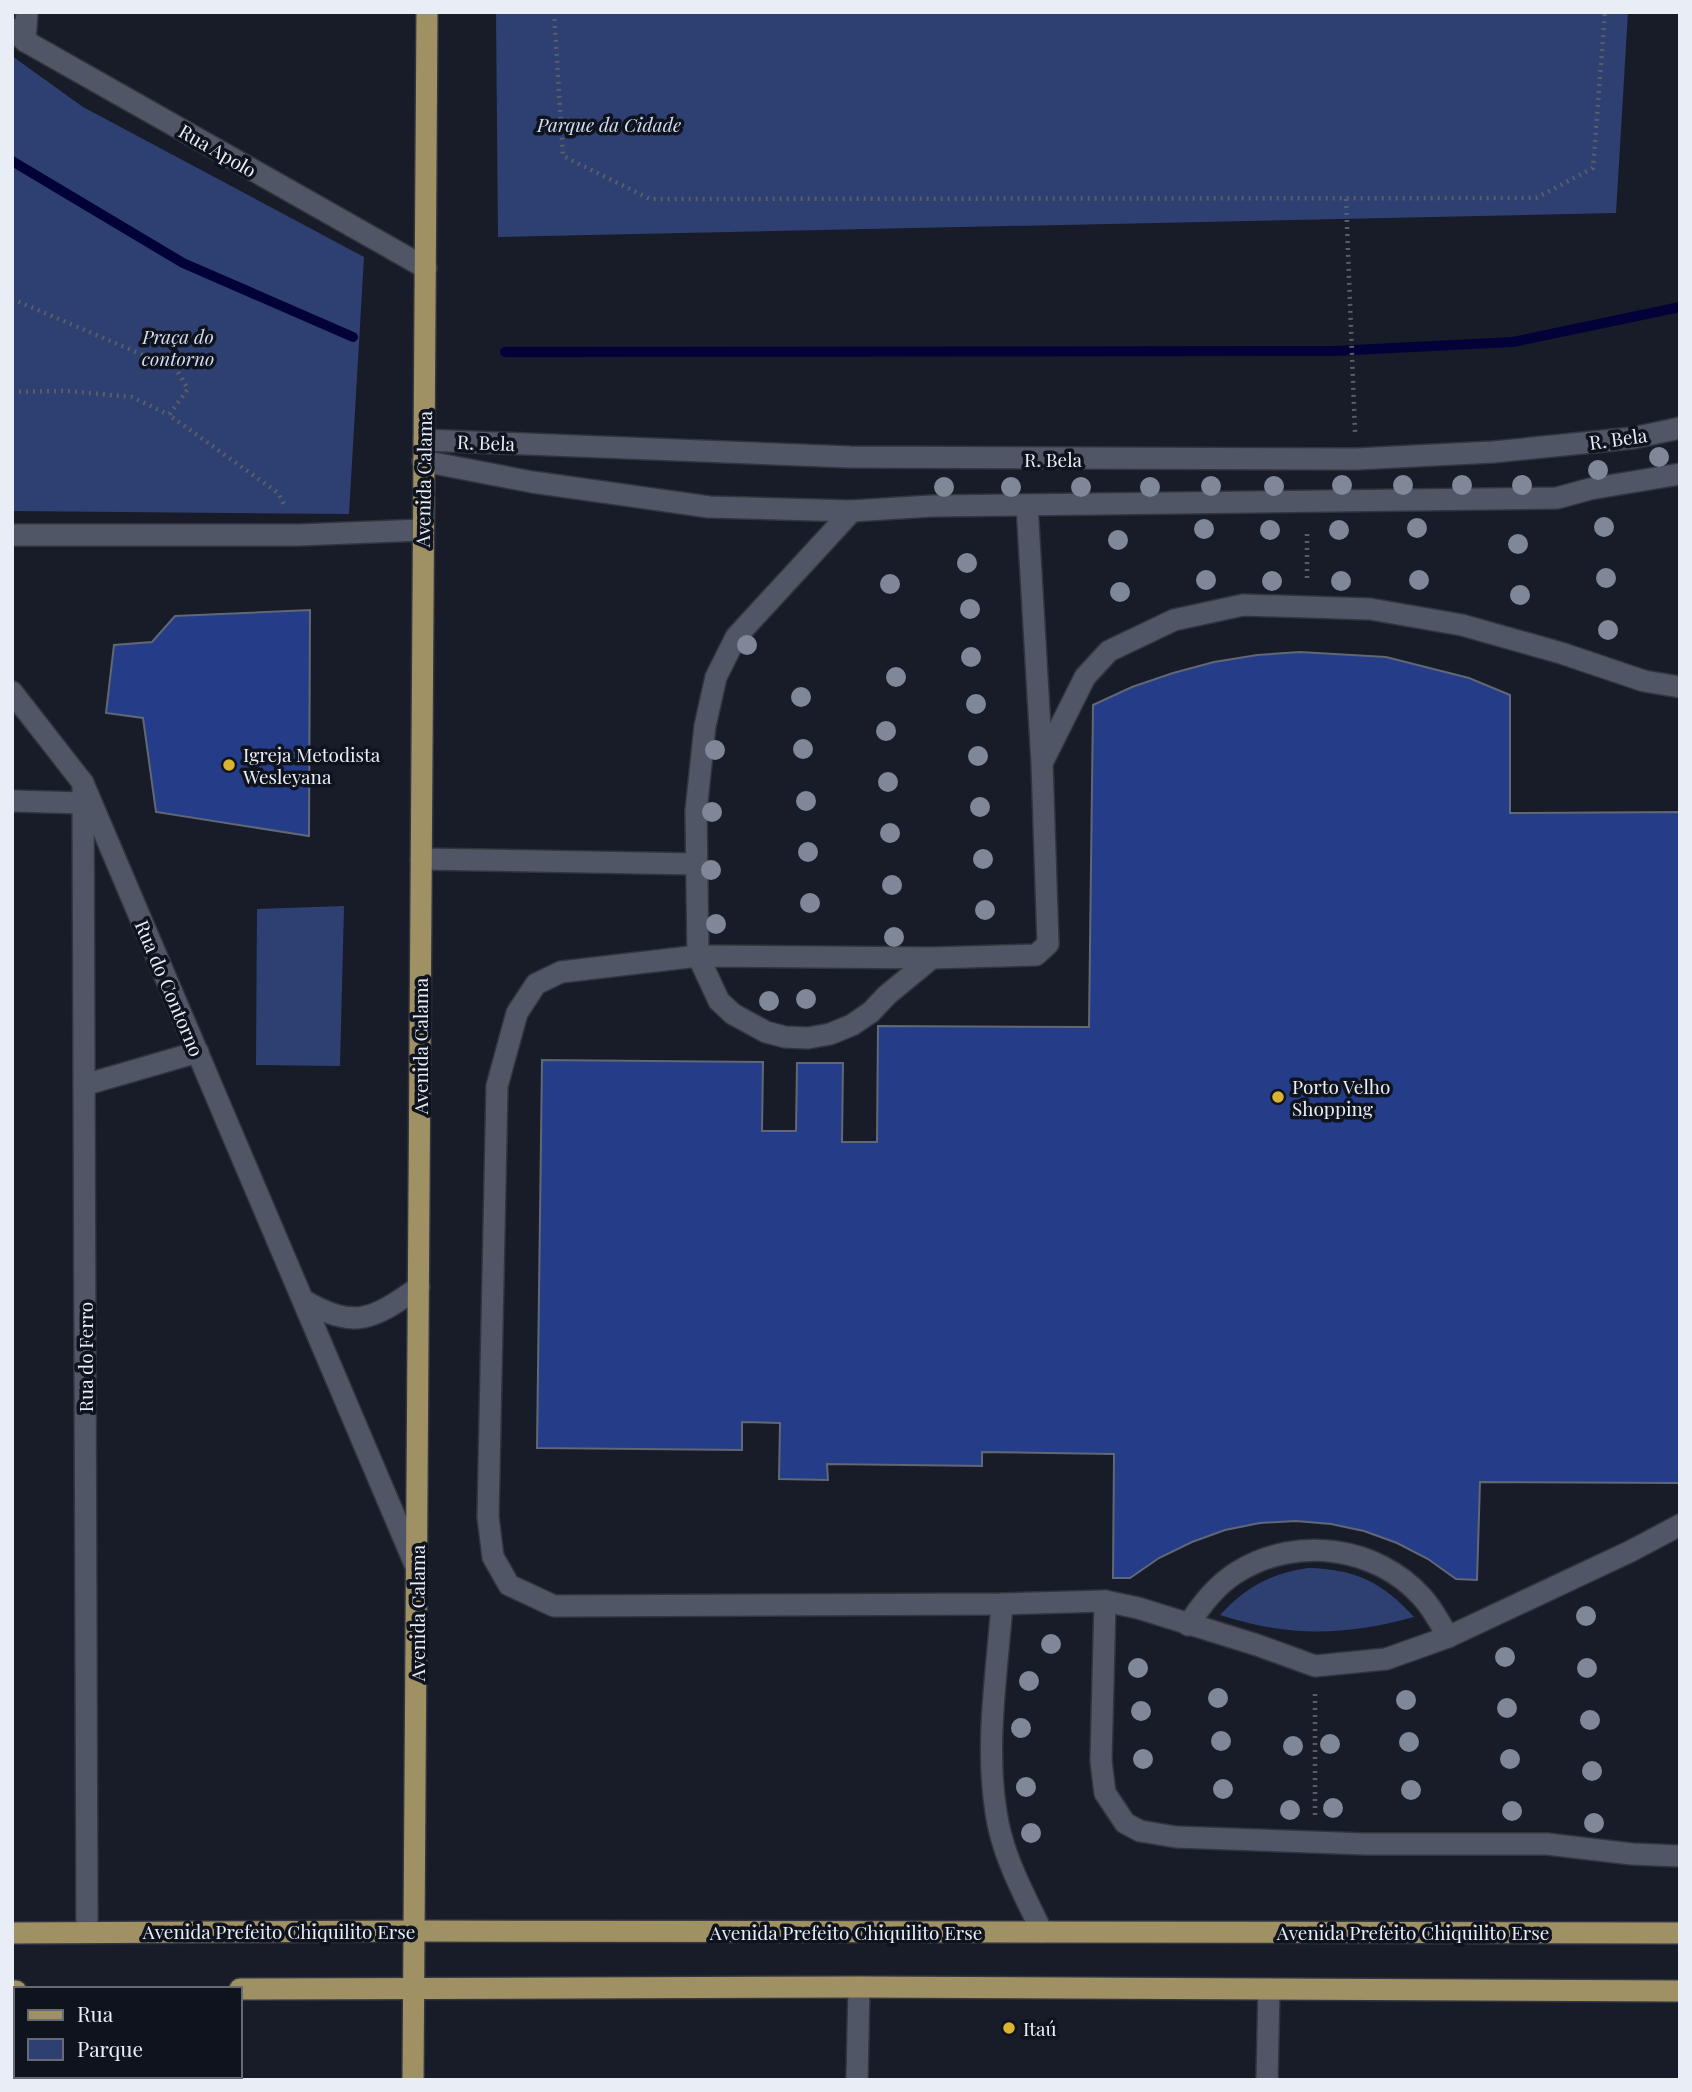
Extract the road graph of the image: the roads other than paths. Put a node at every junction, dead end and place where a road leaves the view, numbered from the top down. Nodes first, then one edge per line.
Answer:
1 (27, 12) edge
2 (427, 12) edge
3 (18, 35) edge
4 (426, 268) junction
5 (1680, 428) edge
6 (424, 450) junction
7 (1680, 474) edge
8 (1027, 505) junction
9 (852, 511) junction
10 (422, 530) junction
11 (12, 535) edge
12 (1680, 687) edge
13 (12, 692) edge
14 (1042, 763) junction
15 (83, 793) junction
16 (12, 801) edge
17 (421, 859) junction
18 (696, 864) junction
19 (698, 956) junction
20 (932, 958) junction
21 (198, 1052) junction
22 (84, 1085) junction
23 (419, 1287) junction
24 (303, 1300) junction
25 (1680, 1525) edge
26 (417, 1569) junction
27 (1105, 1601) junction
28 (1002, 1604) junction
29 (1188, 1625) junction
30 (1448, 1637) junction
31 (1680, 1856) edge
32 (415, 1931) junction
33 (87, 1932) junction
34 (1042, 1932) junction
35 (12, 1933) edge
36 (1680, 1933) edge
37 (414, 1987) junction
38 (859, 1987) junction
39 (242, 1989) edge
40 (1269, 1989) junction
41 (1680, 1991) edge
42 (413, 2080) edge
43 (857, 2080) edge
44 (1267, 2080) edge

1 - 3 street
2 - 4 main road, Avenida Calama
3 - 4 street, Rua Apolo
4 - 6 main road, Avenida Calama
5 - 6 street, R. Bela
6 - 9 street
6 - 10 main road, Avenida Calama
7 - 8 street
8 - 9 street
8 - 14 street
9 - 18 street
10 - 11 street
10 - 17 main road, Avenida Calama
12 - 14 street
13 - 15 street, Rua do Contorno
14 - 20 street
15 - 16 street
15 - 21 street, Rua do Contorno
15 - 22 street, Rua do Ferro
17 - 18 street
17 - 23 main road, Avenida Calama
18 - 19 street
19 - 20 street
19 - 20 street
19 - 28 street
21 - 22 street
21 - 24 street, Rua do Contorno
22 - 33 street, Rua do Ferro
23 - 24 street
23 - 26 main road, Avenida Calama
24 - 26 street, Rua do Contorno
25 - 30 street
26 - 32 main road, Avenida Calama
27 - 28 street
27 - 29 street
27 - 31 street
28 - 34 street
29 - 30 street
29 - 30 street
32 - 33 main road, Avenida Prefeito Chiquilito Erse
32 - 34 main road, Avenida Prefeito Chiquilito Erse
32 - 37 main road, Avenida Calama
33 - 35 main road, Avenida Prefeito Chiquilito Erse
34 - 36 main road, Avenida Prefeito Chiquilito Erse
37 - 38 main road
37 - 39 main road
37 - 42 main road, Avenida Calama
38 - 40 main road
38 - 43 street
40 - 41 main road
40 - 44 street

